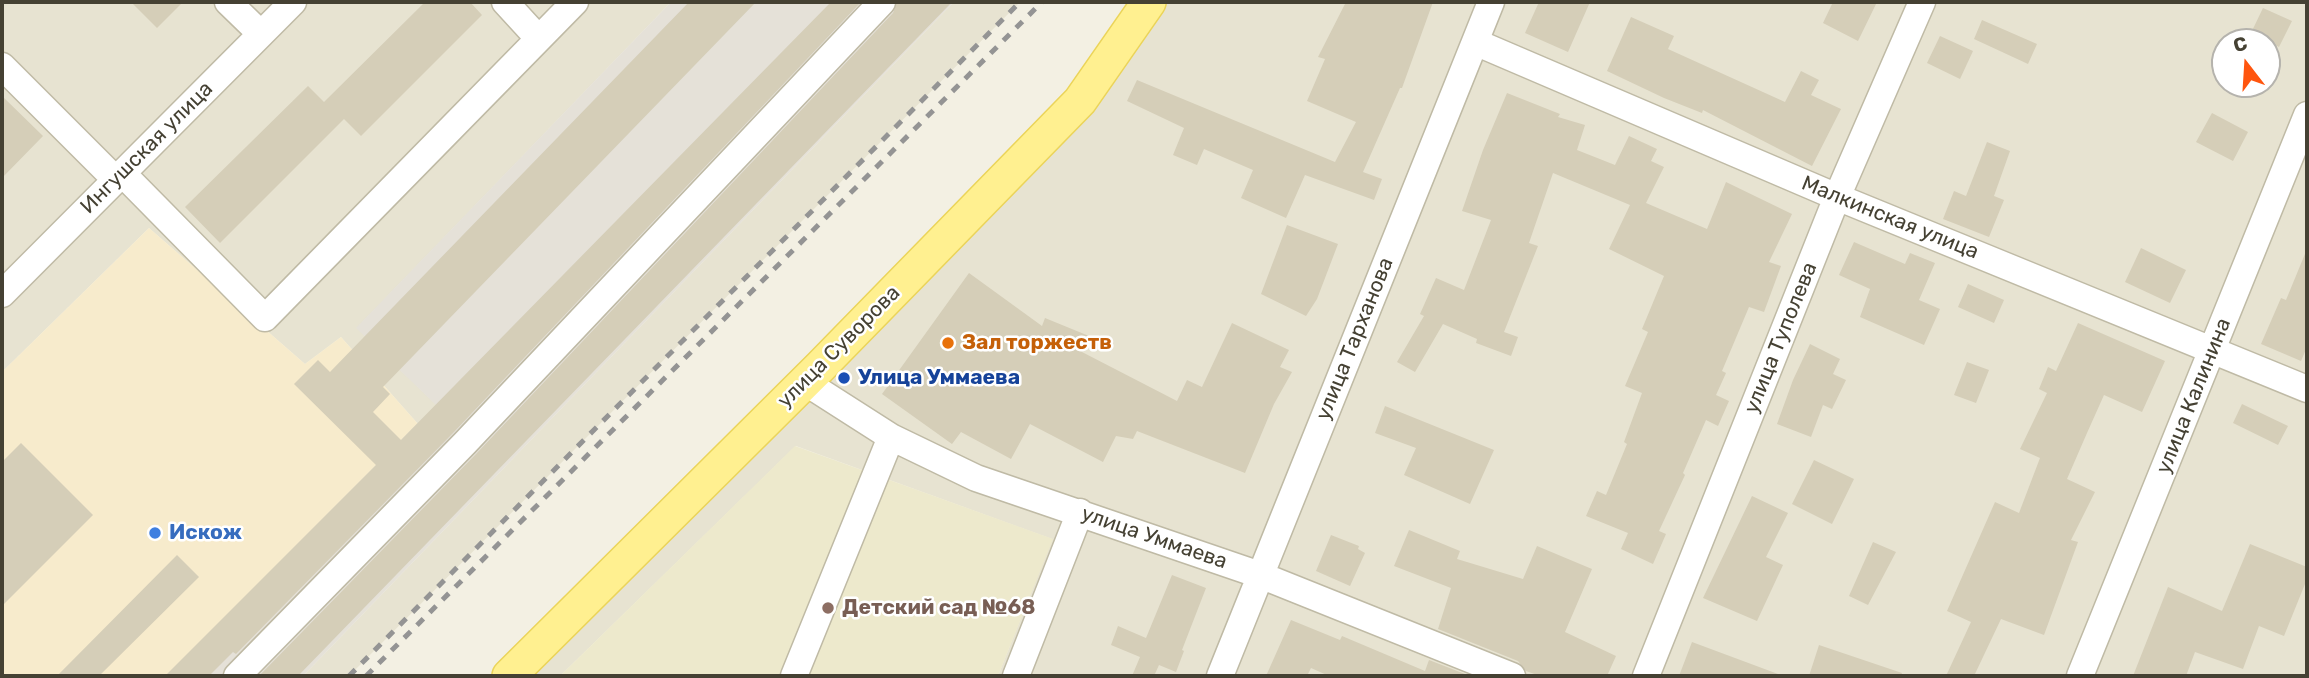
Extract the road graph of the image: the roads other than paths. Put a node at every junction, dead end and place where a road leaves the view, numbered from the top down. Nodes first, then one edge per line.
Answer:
1 (228, 2) edge
2 (293, 2) edge
3 (505, 2) edge
4 (575, 2) edge
5 (882, 2) edge
6 (1149, 2) edge
7 (1491, 2) edge
8 (1922, 2) edge
9 (261, 34) junction
10 (538, 38) junction
11 (1475, 43) junction
12 (2, 66) edge
13 (2307, 115) edge
14 (118, 176) junction
15 (1838, 197) junction
16 (2, 293) edge
17 (2213, 349) junction
18 (805, 382) junction
19 (2307, 389) edge
20 (891, 437) junction
21 (1080, 512) junction
22 (1260, 575) junction
23 (237, 676) edge
24 (509, 676) edge
25 (793, 676) edge
26 (1016, 676) edge
27 (1220, 676) edge
28 (1512, 676) edge
29 (1646, 676) edge
30 (2080, 676) edge

1 - 9 street
2 - 9 street, Ингушская улица
3 - 10 street
4 - 10 street
5 - 23 street
6 - 18 main road, улица Суворова
7 - 11 street, улица Тарханова
8 - 15 street, улица Туполева
9 - 14 street, Ингушская улица
10 - 14 street
11 - 15 street, Малкинская улица
11 - 22 street, улица Тарханова
12 - 14 street
13 - 17 street, улица Калинина
14 - 16 street, Ингушская улица
15 - 17 street, Малкинская улица
15 - 29 street, улица Туполева
17 - 19 street, Малкинская улица
17 - 30 street, улица Калинина
18 - 20 street, улица Уммаева
18 - 24 main road, улица Суворова
20 - 21 street, улица Уммаева
20 - 25 street
21 - 22 street, улица Уммаева
21 - 26 street
22 - 27 street, улица Тарханова
22 - 28 street, улица Уммаева

